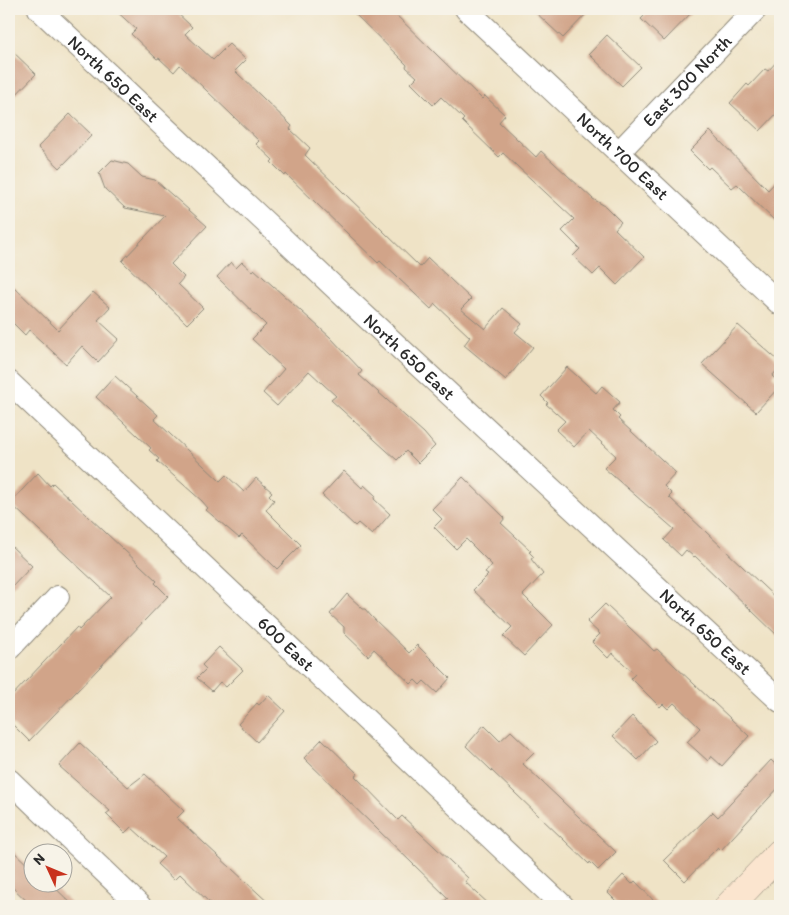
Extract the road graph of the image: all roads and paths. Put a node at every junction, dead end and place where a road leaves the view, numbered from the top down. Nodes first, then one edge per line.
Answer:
1 (39, 9) edge
2 (466, 9) edge
3 (756, 9) edge
4 (618, 153) junction
5 (780, 304) edge
6 (9, 382) edge
7 (58, 598) dead end
8 (9, 649) edge
9 (780, 701) edge
10 (9, 780) edge
11 (780, 854) edge
12 (140, 906) edge
13 (563, 906) edge
14 (729, 906) edge

1 - 9 street, North 650 East
2 - 4 street, North 700 East
3 - 4 street, East 300 North
4 - 5 street, North 700 East
6 - 13 street, 600 East
7 - 8 street
10 - 12 street
11 - 14 street

